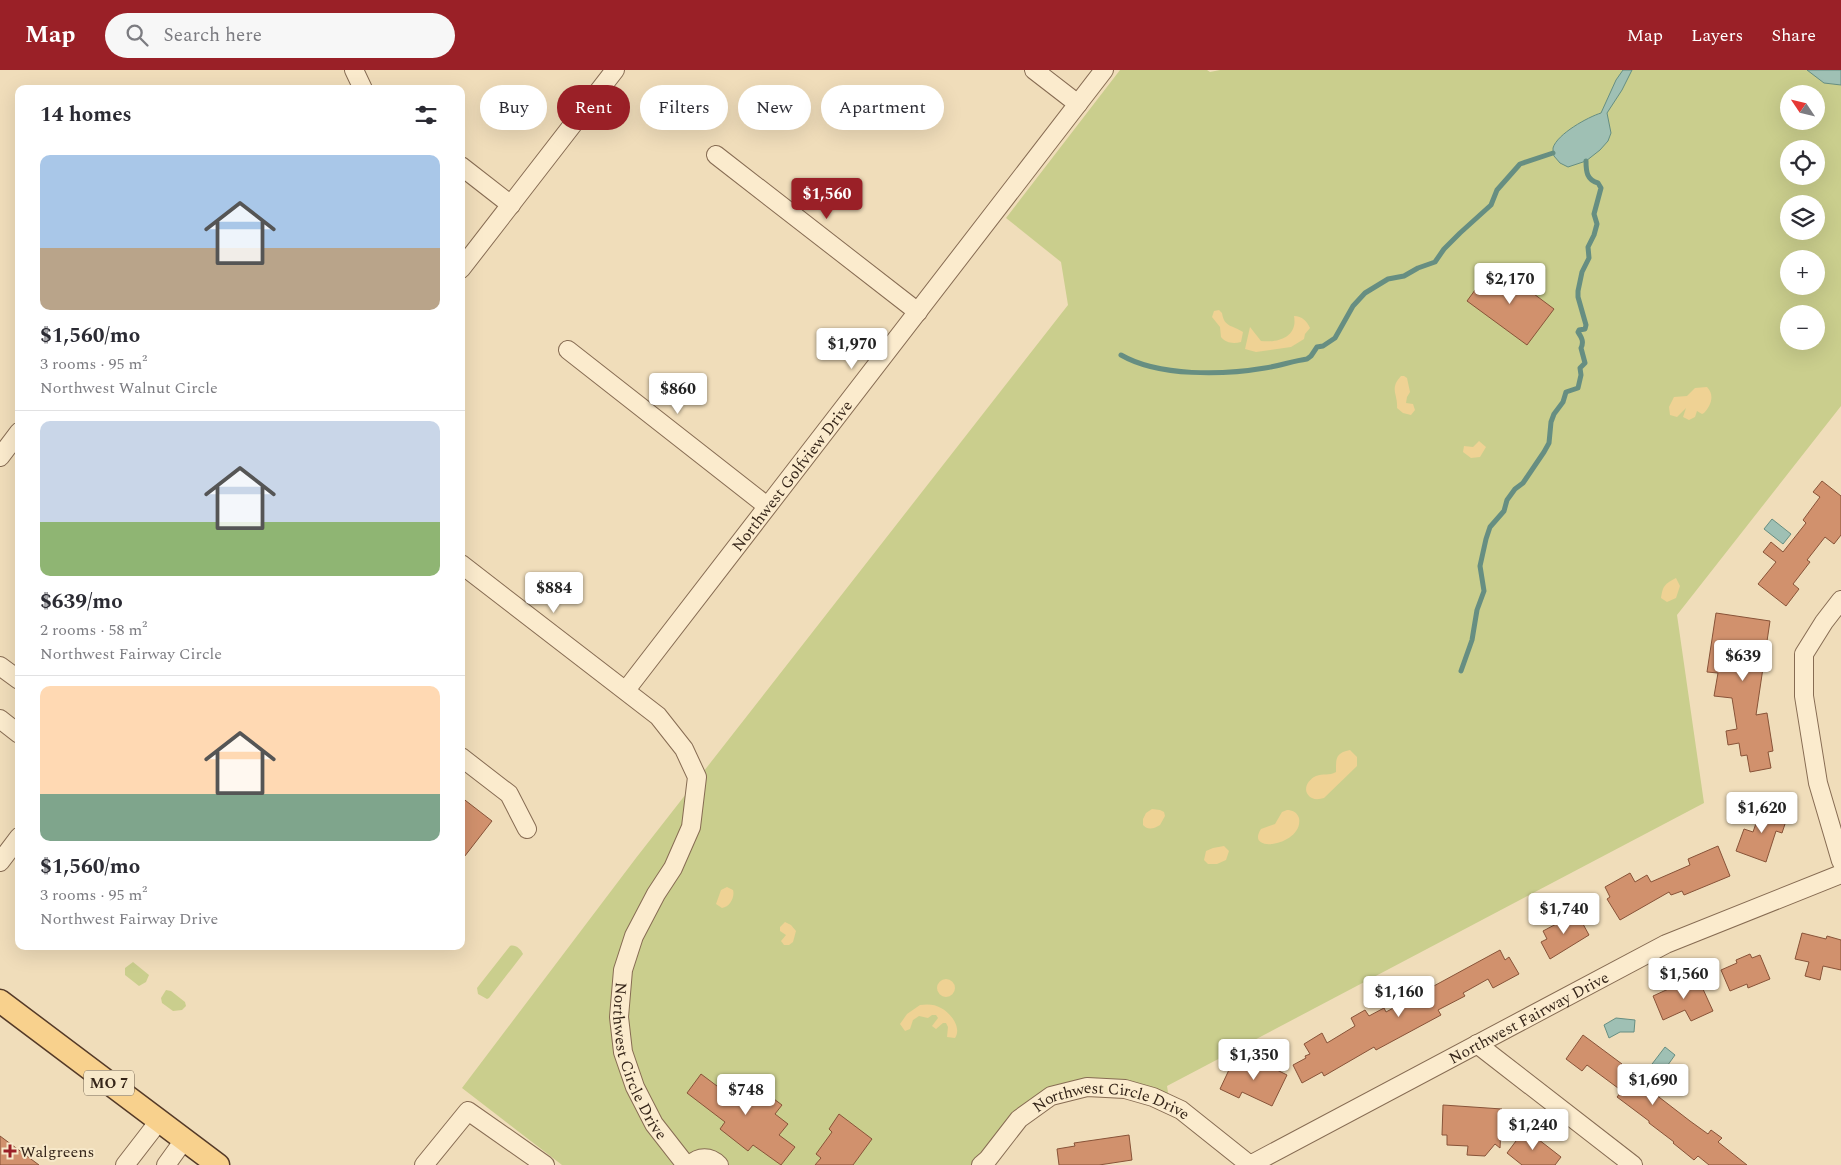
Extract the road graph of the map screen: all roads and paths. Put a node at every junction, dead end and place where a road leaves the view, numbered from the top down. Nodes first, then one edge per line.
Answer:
1 (354, 70) edge
2 (615, 70) edge
3 (1034, 70) edge
4 (1104, 70) edge
5 (362, 85) edge
6 (1078, 104) junction
7 (716, 155) dead end
8 (465, 169) edge
9 (510, 205) junction
10 (465, 264) edge
11 (918, 312) junction
12 (568, 350) dead end
13 (15, 437) edge
14 (0, 457) edge
15 (767, 506) junction
16 (465, 567) edge
17 (1841, 600) edge
18 (0, 666) edge
19 (15, 677) edge
20 (626, 690) junction
21 (0, 719) edge
22 (15, 731) edge
23 (465, 760) edge
24 (528, 829) dead end
25 (15, 842) edge
26 (1841, 861) edge
27 (0, 862) edge
28 (1841, 874) edge
29 (4, 1008) edge
30 (1477, 1044) junction
31 (158, 1121) junction
32 (184, 1140) junction
33 (720, 1160) edge
34 (125, 1165) edge
35 (166, 1165) edge
36 (218, 1165) edge
37 (424, 1165) edge
38 (545, 1165) edge
39 (688, 1165) edge
40 (981, 1165) edge
41 (1250, 1165) edge
42 (1633, 1165) edge

1 - 5 street
2 - 9 street
3 - 6 street
4 - 6 street, Northwest Golfview Drive
6 - 11 street, Northwest Golfview Drive
7 - 11 street
8 - 9 street
9 - 10 street
11 - 15 street, Northwest Golfview Drive
12 - 15 street
13 - 14 street
15 - 20 street, Northwest Golfview Drive
16 - 20 street, Northwest Circle Drive
17 - 26 street
18 - 19 street
20 - 39 street, Northwest Circle Drive
21 - 22 street
23 - 24 street
25 - 27 street
28 - 30 street, Northwest Fairway Drive
29 - 31 main road, MO 7
30 - 41 street, Northwest Fairway Drive
30 - 42 street
31 - 32 main road, MO 7
31 - 34 street
32 - 35 street
32 - 36 main road, MO 7
33 - 39 street, Northwest Circle Drive
37 - 38 street
40 - 41 street, Northwest Circle Drive

